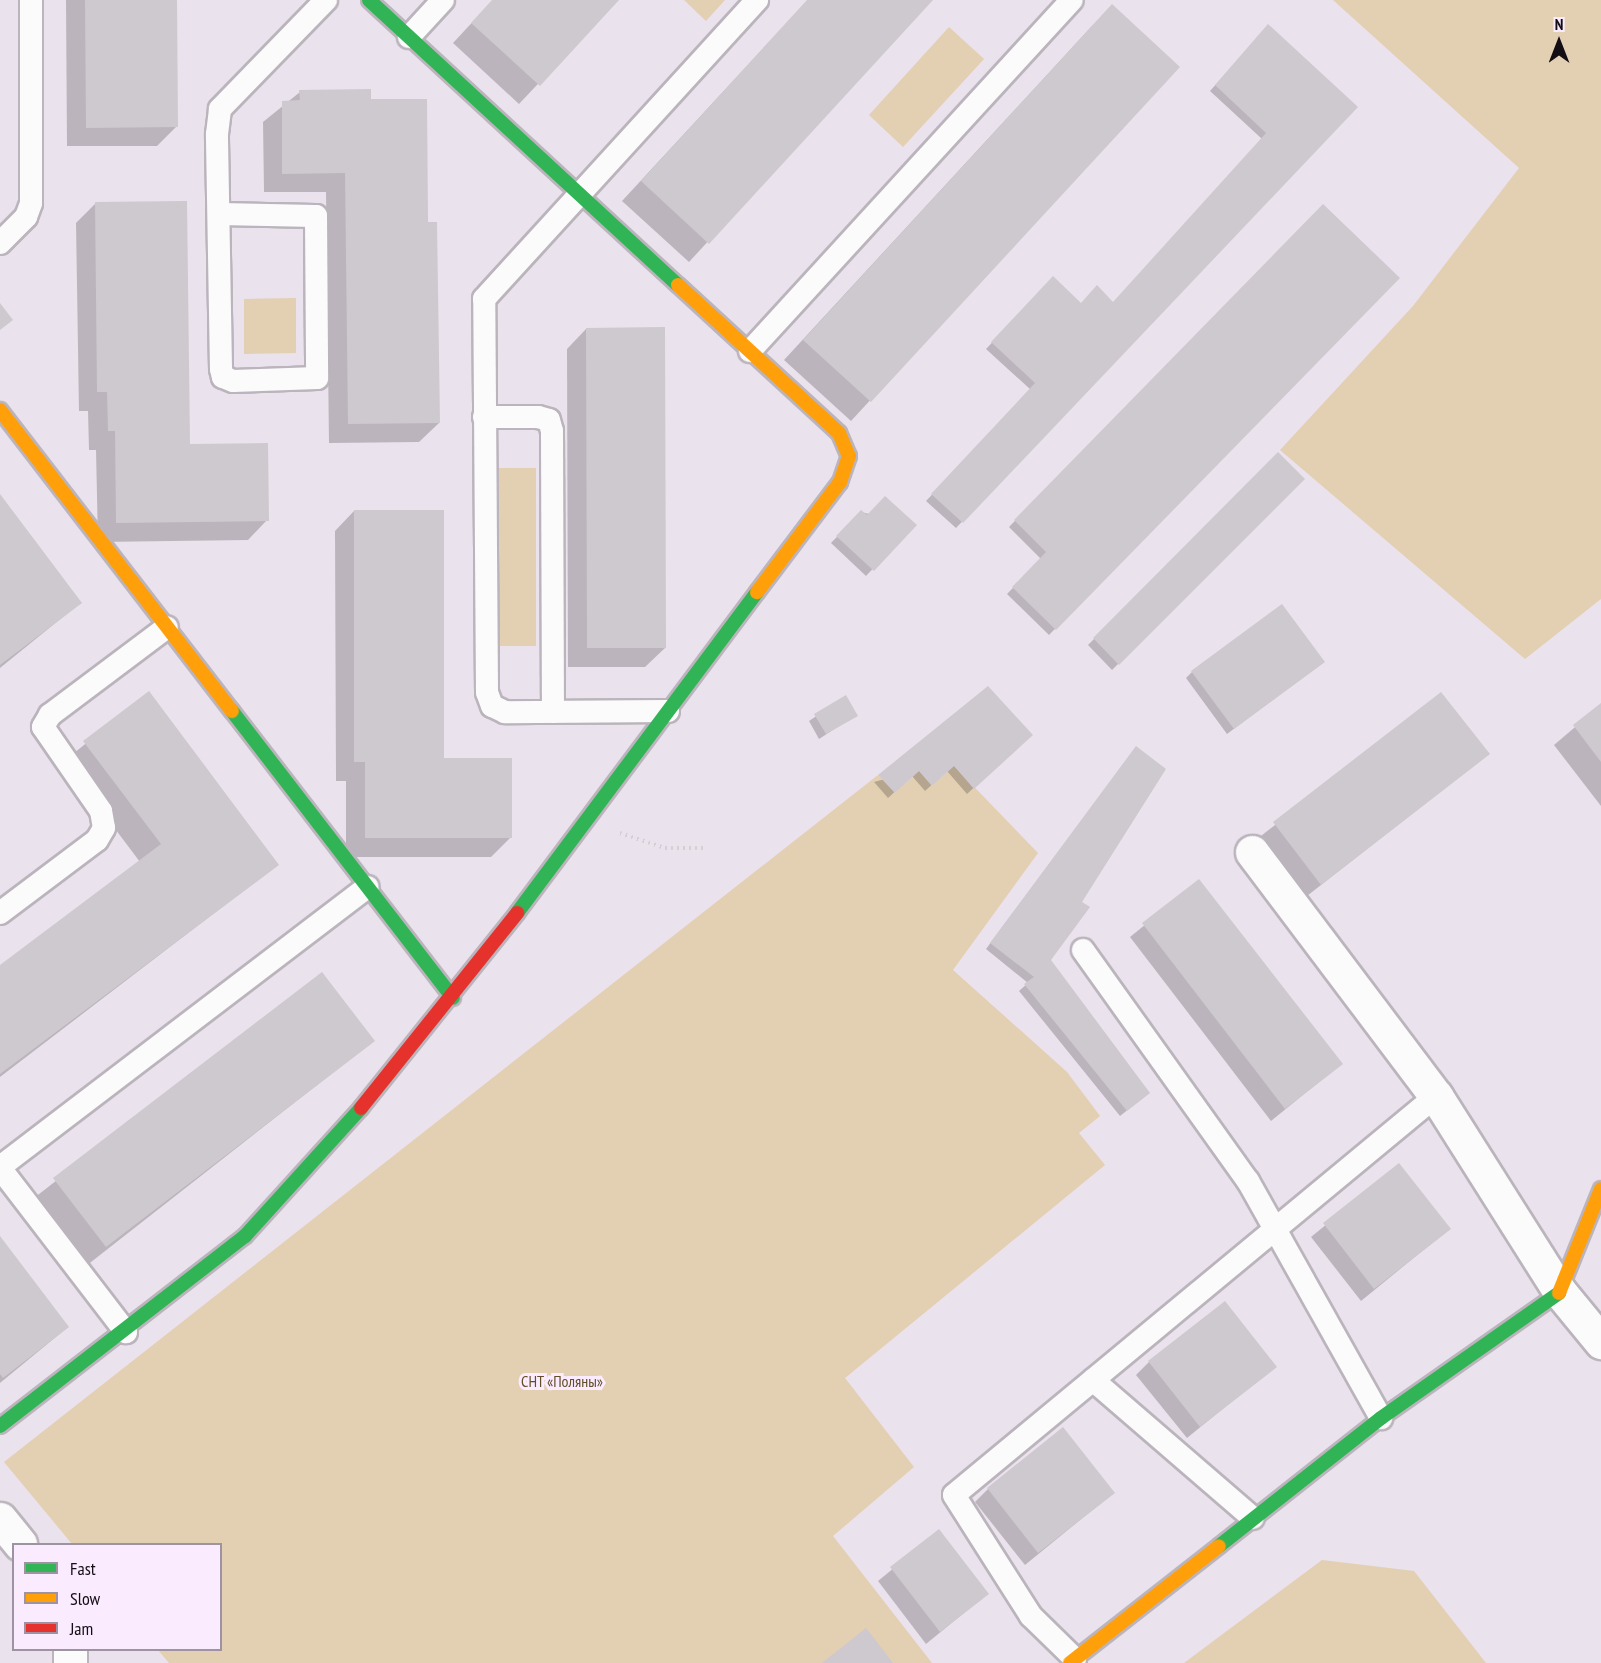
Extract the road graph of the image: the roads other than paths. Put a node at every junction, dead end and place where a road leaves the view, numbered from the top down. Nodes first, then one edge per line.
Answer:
1 (31, 0) edge
2 (326, 0) edge
3 (369, 0) edge
4 (443, 0) edge
5 (757, 0) edge
6 (1072, 0) edge
7 (409, 37) junction
8 (579, 193) junction
9 (219, 214) junction
10 (0, 243) edge
11 (750, 351) junction
12 (0, 410) edge
13 (484, 417) junction
14 (167, 627) junction
15 (668, 711) junction
16 (554, 712) junction
17 (1252, 852) dead end
18 (368, 887) junction
19 (0, 913) edge
20 (1083, 950) dead end
21 (453, 998) junction
22 (1436, 1096) junction
23 (0, 1167) edge
24 (1601, 1189) edge
25 (1275, 1229) junction
26 (1560, 1292) junction
27 (126, 1332) junction
28 (1601, 1341) edge
29 (1093, 1380) junction
30 (1381, 1418) junction
31 (0, 1426) edge
32 (1253, 1518) junction
33 (0, 1519) edge
34 (18, 1543) edge
35 (1073, 1661) edge

1 - 10 lane
2 - 9 lane
3 - 7 street
4 - 7 lane
5 - 8 lane
6 - 11 lane
7 - 8 street
8 - 11 street
8 - 13 lane
9 - 9 lane
11 - 15 street
12 - 14 street
13 - 16 lane
13 - 16 lane
14 - 18 street
14 - 19 lane
15 - 16 lane
15 - 21 street
17 - 22 street
18 - 21 street
18 - 23 lane
20 - 25 lane
21 - 27 street
22 - 25 lane
22 - 26 street
23 - 27 lane
24 - 26 street
25 - 29 lane
25 - 30 lane
26 - 28 street
26 - 30 street
27 - 31 street
29 - 32 lane
29 - 35 lane
30 - 32 street
32 - 35 street
33 - 34 street

